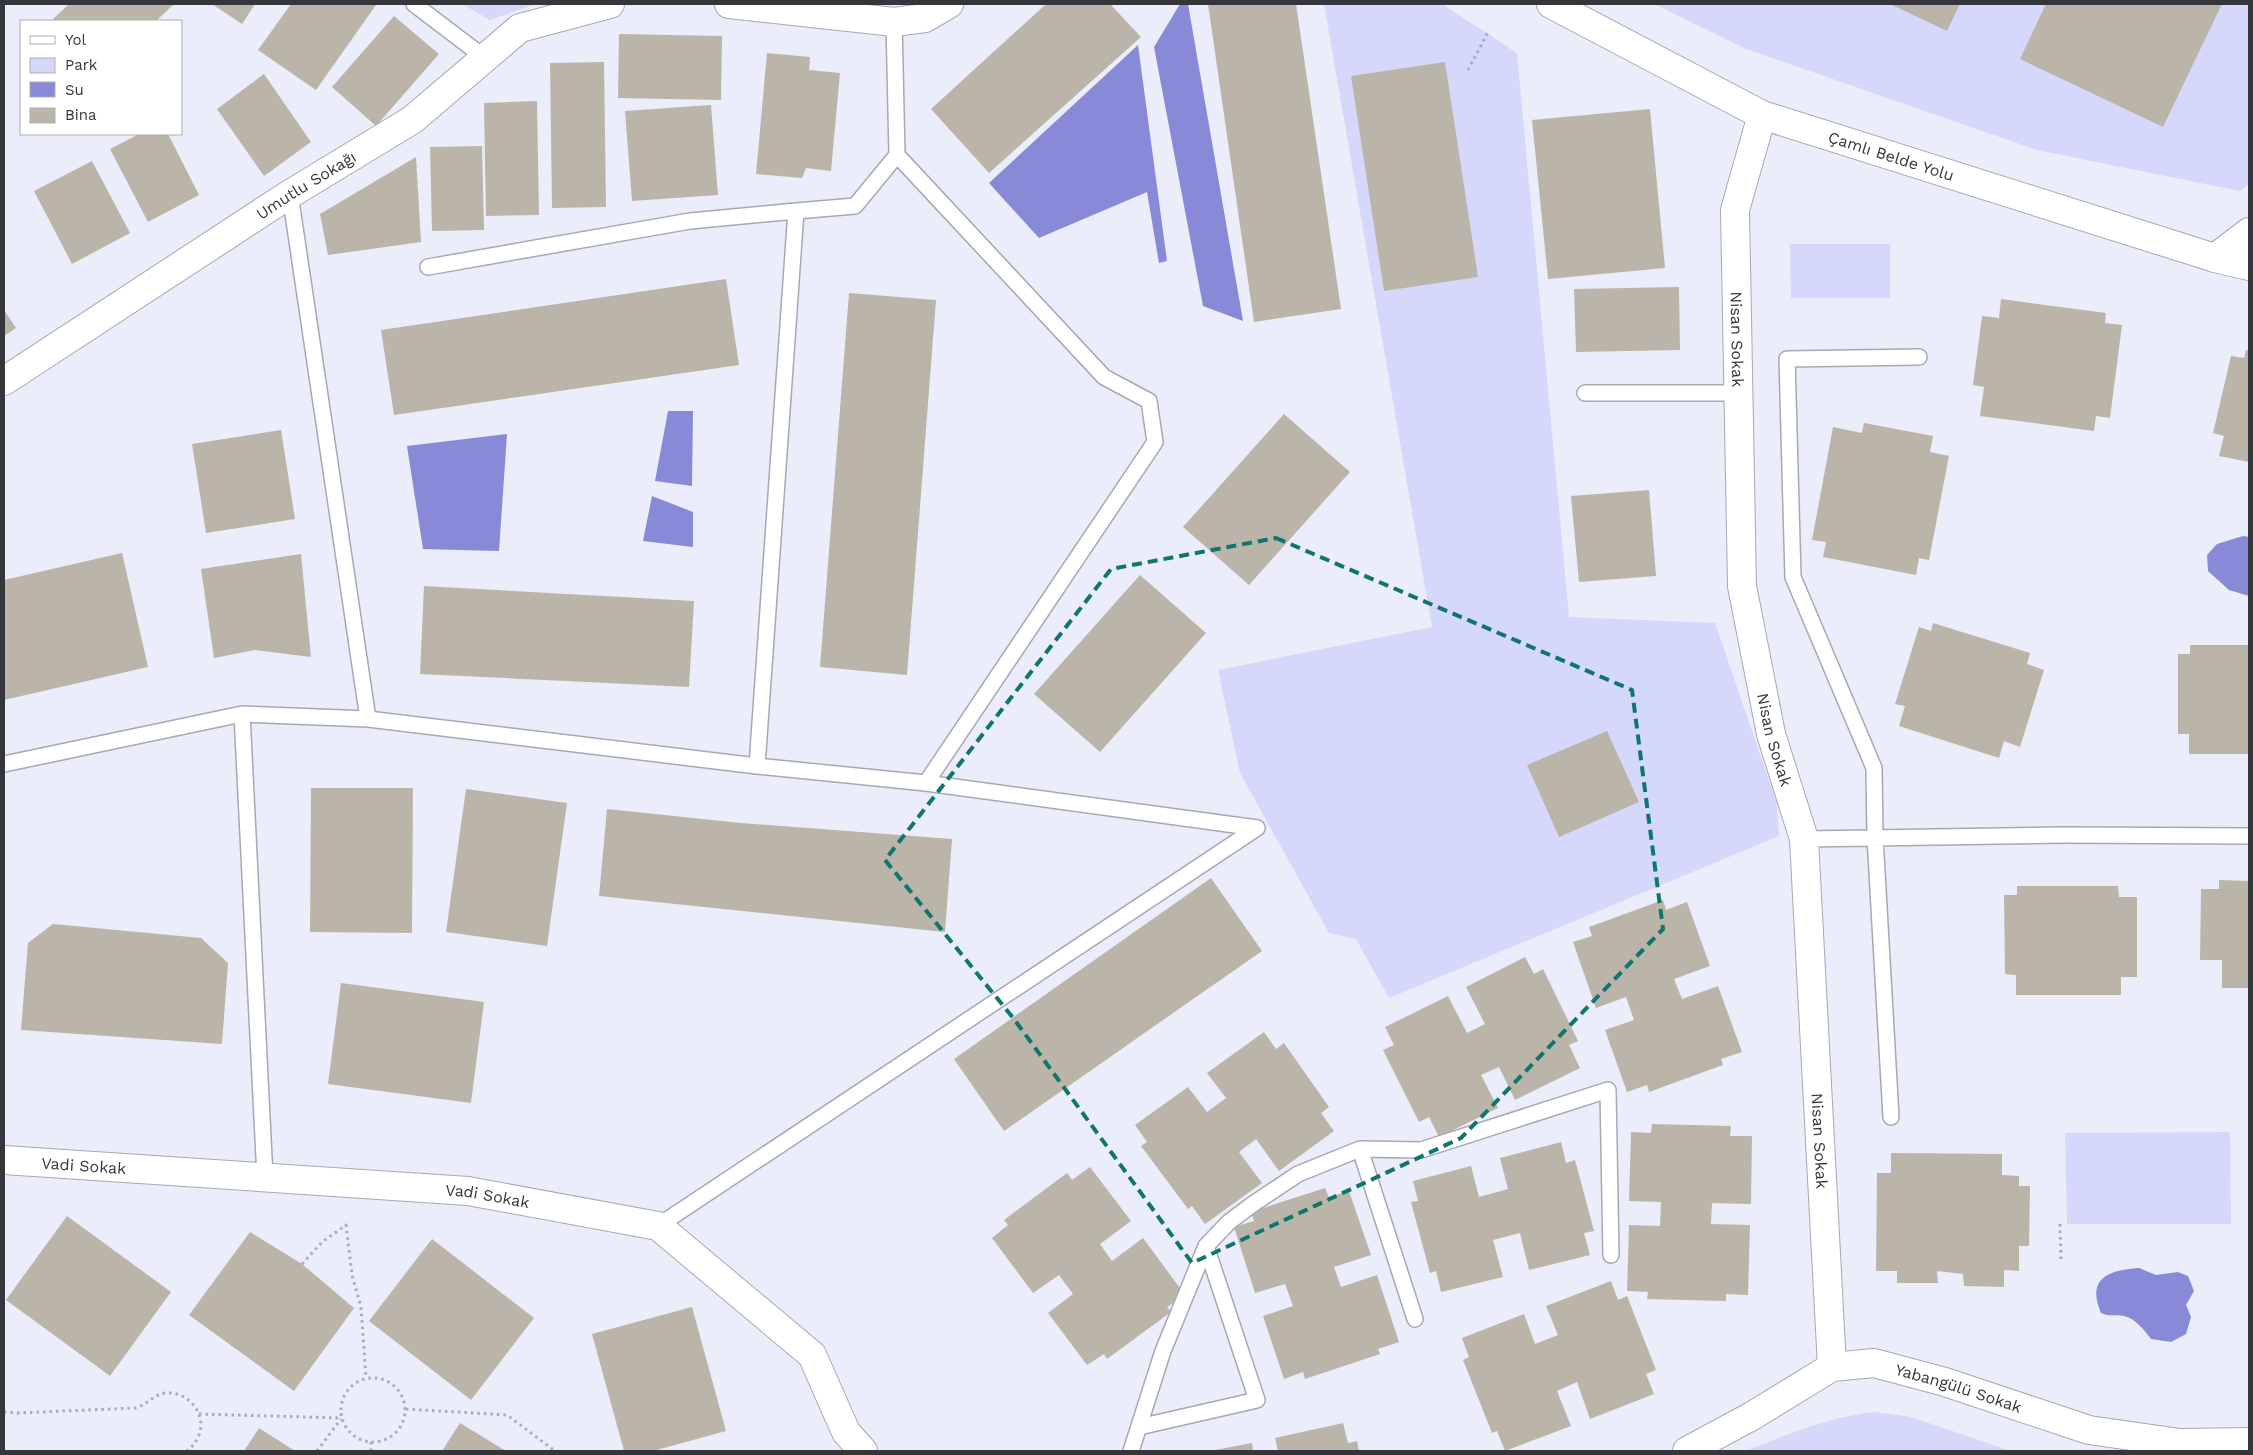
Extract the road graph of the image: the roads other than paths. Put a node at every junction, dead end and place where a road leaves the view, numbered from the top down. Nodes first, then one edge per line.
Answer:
1 (414, 4) edge
2 (610, 4) edge
3 (729, 4) edge
4 (949, 4) edge
5 (1551, 4) edge
6 (894, 22) junction
7 (485, 58) junction
8 (1762, 115) junction
9 (897, 154) junction
10 (290, 194) junction
11 (796, 211) junction
12 (2249, 232) edge
13 (2214, 258) junction
14 (2249, 266) edge
15 (428, 267) dead end
16 (1919, 357) dead end
17 (4, 381) edge
18 (1585, 393) dead end
19 (1738, 393) junction
20 (242, 714) junction
21 (368, 719) junction
22 (4, 764) edge
23 (757, 766) junction
24 (926, 783) junction
25 (2249, 836) edge
26 (1875, 837) junction
27 (1804, 838) junction
28 (1891, 1117) dead end
29 (1360, 1148) junction
30 (4, 1160) edge
31 (265, 1178) junction
32 (658, 1226) junction
33 (1206, 1246) junction
34 (1611, 1255) dead end
35 (1415, 1319) dead end
36 (1832, 1367) junction
37 (1139, 1427) junction
38 (2249, 1442) edge
39 (863, 1451) edge
40 (1131, 1451) edge
41 (1687, 1451) edge

1 - 7 lane
2 - 7 street, Umutlu Sokağı
3 - 6 street
4 - 6 street
5 - 8 street, Çamlı Belde Yolu
6 - 9 lane
7 - 10 street, Umutlu Sokağı
8 - 13 street, Çamlı Belde Yolu
8 - 19 street, Nisan Sokak
9 - 11 lane
9 - 24 lane
10 - 17 street, Umutlu Sokağı
10 - 21 lane
11 - 15 lane
11 - 23 lane
12 - 13 street
13 - 14 street, Çamlı Belde Yolu
16 - 26 lane
18 - 19 lane
19 - 27 street, Nisan Sokak
20 - 21 lane
20 - 22 lane
20 - 31 lane
21 - 23 lane
23 - 24 lane
24 - 32 lane
25 - 26 lane
26 - 27 lane
26 - 28 lane
27 - 36 street, Nisan Sokak
29 - 33 lane
29 - 34 lane
29 - 35 lane
30 - 31 street, Vadi Sokak
31 - 32 street, Vadi Sokak
32 - 39 street, Vadi Sokak
33 - 37 lane
33 - 37 lane
36 - 38 street, Yabangülü Sokak
36 - 41 street, Yabangülü Sokak
37 - 40 lane

